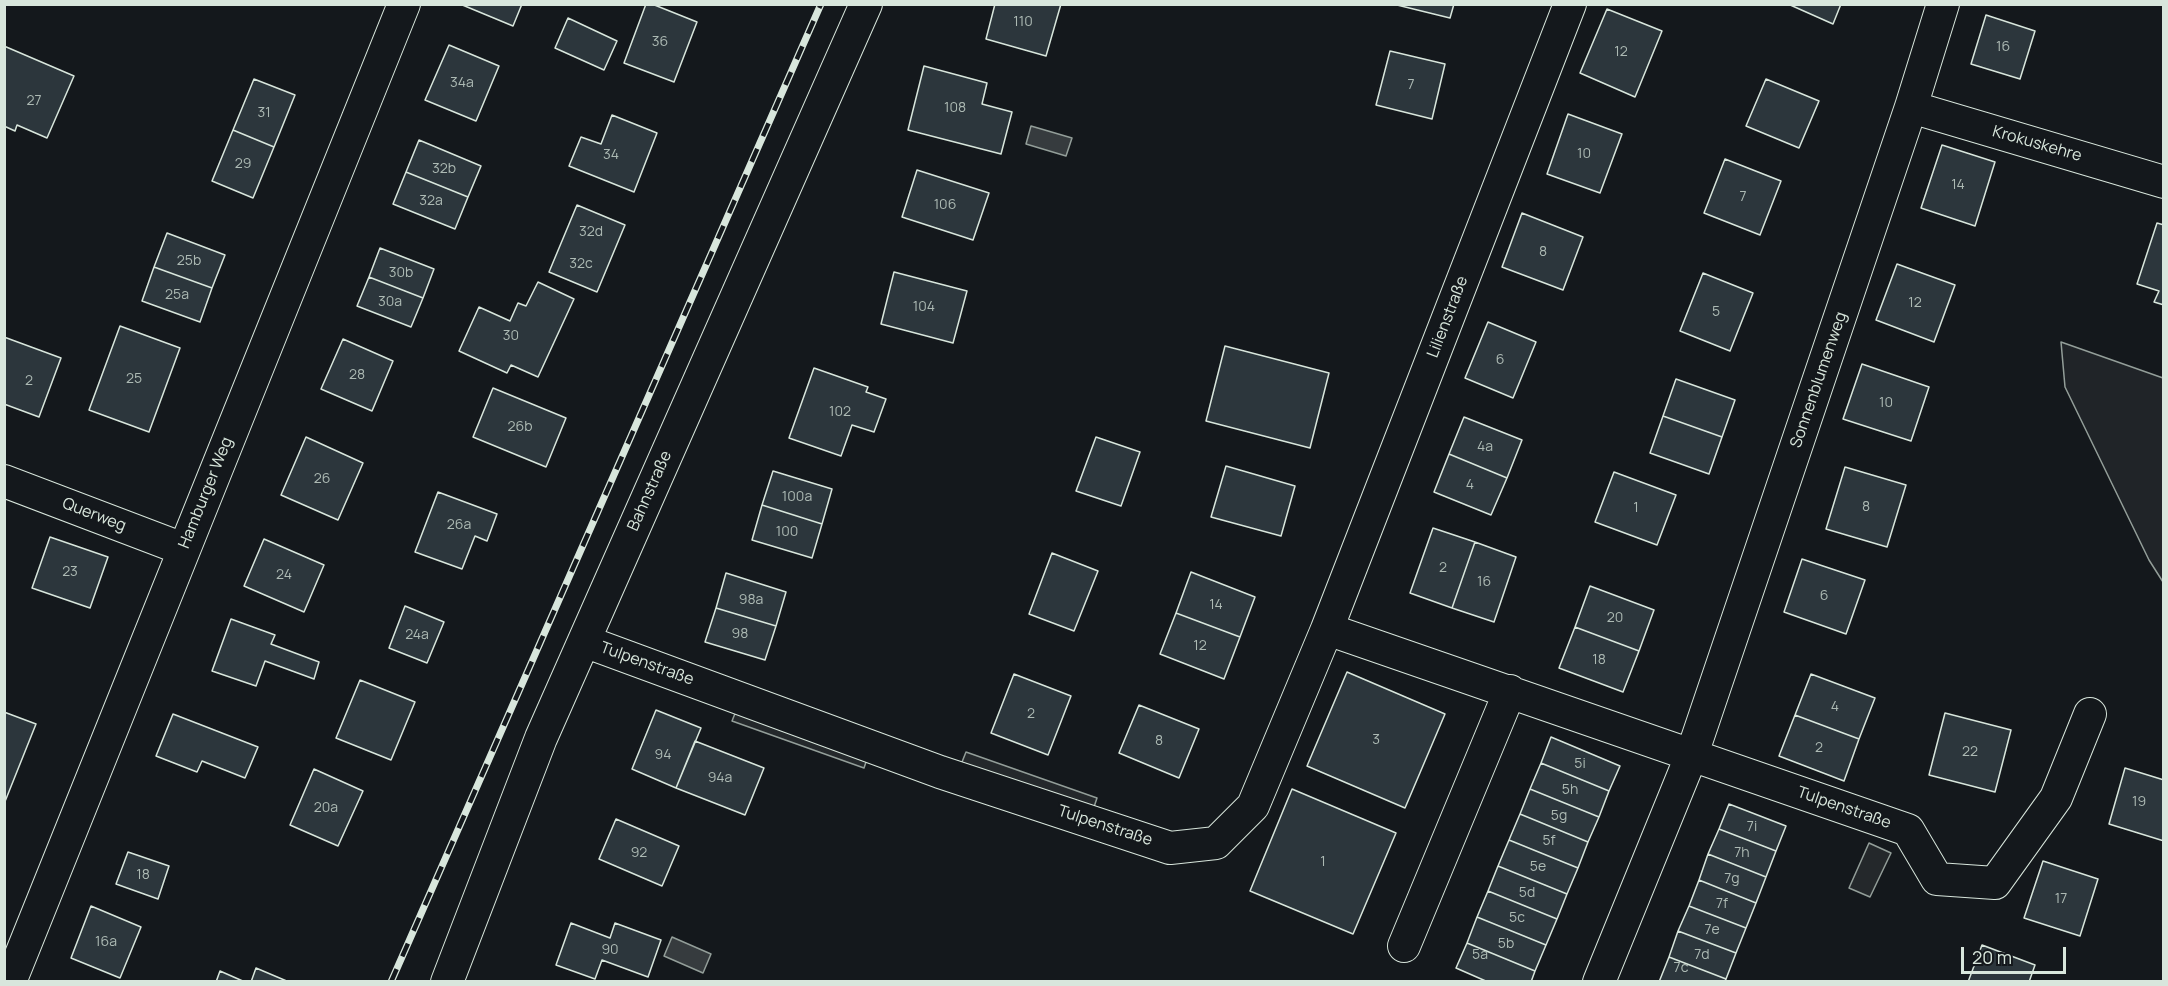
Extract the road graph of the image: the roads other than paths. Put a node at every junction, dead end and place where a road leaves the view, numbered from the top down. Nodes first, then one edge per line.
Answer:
1 (404, 4) edge
2 (866, 4) edge
3 (1570, 4) edge
4 (1943, 4) edge
5 (1911, 107) junction
6 (2163, 182) edge
7 (4, 481) edge
8 (183, 549) junction
9 (1327, 629) junction
10 (584, 640) junction
11 (1510, 691) junction
12 (2090, 714) dead end
13 (1692, 754) junction
14 (1404, 946) dead end
15 (10, 981) edge
16 (447, 981) edge
17 (1599, 981) edge

1 - 8 street, Hamburger Weg
2 - 10 street, Bahnstraße
3 - 9 street, Lilienstraße
4 - 5 street, Sonnenblumenweg
5 - 6 street, Krokuskehre
5 - 13 street, Sonnenblumenweg
7 - 8 street, Querweg
8 - 15 street, Hamburger Weg
9 - 10 street, Tulpenstraße
9 - 11 street, Tulpenstraße
10 - 16 street, Bahnstraße
11 - 13 street, Tulpenstraße
11 - 14 street
12 - 13 street, Tulpenstraße
13 - 17 street

